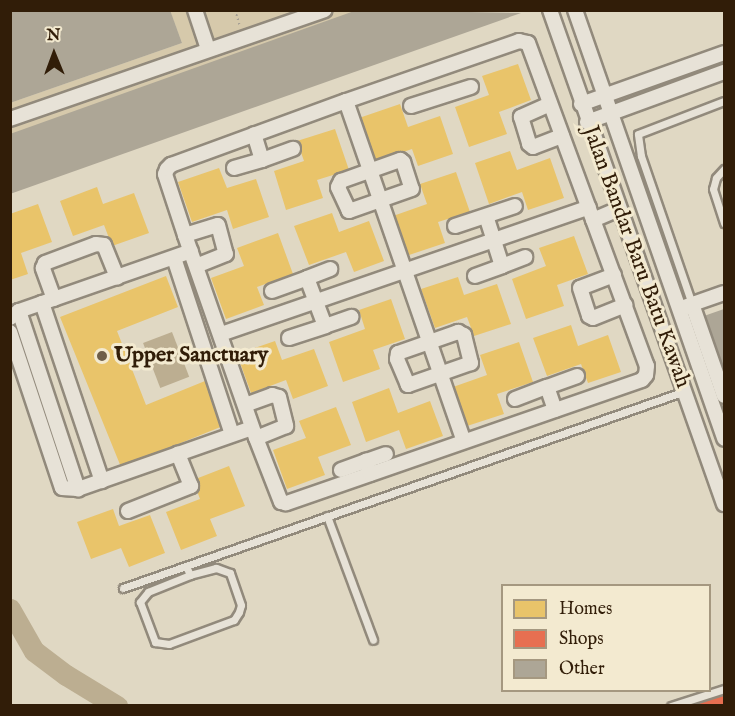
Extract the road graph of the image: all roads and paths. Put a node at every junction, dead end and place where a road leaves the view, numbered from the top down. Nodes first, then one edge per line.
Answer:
1 (195, 10) edge
2 (235, 10) edge
3 (325, 10) edge
4 (550, 10) edge
5 (575, 10) edge
6 (288, 17) edge
7 (244, 38) junction
8 (208, 50) junction
9 (724, 53) edge
10 (434, 70) junction
11 (724, 72) edge
12 (471, 87) dead end
13 (605, 94) junction
14 (442, 97) junction
15 (346, 101) junction
16 (724, 101) edge
17 (550, 104) junction
18 (581, 104) junction
19 (411, 106) dead end
20 (611, 111) junction
21 (10, 119) edge
22 (587, 122) junction
23 (254, 134) junction
24 (562, 136) junction
25 (293, 148) dead end
26 (262, 159) junction
27 (234, 168) dead end
28 (370, 170) junction
29 (724, 170) edge
30 (610, 186) junction
31 (381, 201) junction
32 (515, 206) dead end
33 (589, 208) junction
34 (619, 209) junction
35 (486, 216) junction
36 (724, 223) edge
37 (455, 226) dead end
38 (185, 235) junction
39 (494, 240) junction
40 (191, 251) junction
41 (525, 257) dead end
42 (174, 258) junction
43 (196, 266) junction
44 (502, 266) junction
45 (330, 269) dead end
46 (405, 271) junction
47 (614, 275) junction
48 (475, 276) dead end
49 (117, 278) junction
50 (307, 278) junction
51 (272, 291) dead end
52 (724, 293) edge
53 (48, 301) junction
54 (316, 302) junction
55 (625, 305) junction
56 (686, 306) junction
57 (15, 314) edge
58 (351, 317) dead end
59 (325, 326) junction
60 (10, 332) edge
61 (221, 334) junction
62 (289, 338) dead end
63 (430, 342) junction
64 (441, 374) junction
65 (577, 376) dead end
66 (706, 383) junction
67 (547, 387) junction
68 (685, 391) junction
69 (724, 396) edge
70 (515, 399) dead end
71 (245, 405) junction
72 (555, 410) junction
73 (254, 433) junction
74 (232, 434) junction
75 (724, 439) edge
76 (465, 441) junction
77 (178, 454) junction
78 (386, 454) dead end
79 (368, 467) junction
80 (341, 470) dead end
81 (102, 481) junction
82 (78, 489) junction
83 (724, 504) edge
84 (128, 511) dead end
85 (327, 516) junction
86 (186, 566) junction
87 (190, 575) junction
88 (123, 588) dead end
89 (373, 640) dead end
90 (724, 689) edge
91 (671, 705) edge

1 - 8 street
2 - 7 path
3 - 6 street
4 - 18 street, Jalan Bandar Baru Batu Kawah
5 - 13 street, Jalan Bandar Baru Batu Kawah
6 - 7 street
7 - 8 street
8 - 21 street
9 - 13 street
10 - 14 street
10 - 15 street
10 - 17 street
11 - 20 street
12 - 14 street
13 - 18 street
13 - 20 street, Jalan Bandar Baru Batu Kawah
14 - 19 street
15 - 23 street
15 - 28 street
16 - 56 lane
17 - 24 street
17 - 24 street
18 - 22 street, Jalan Bandar Baru Batu Kawah
20 - 22 street
20 - 56 street, Jalan Bandar Baru Batu Kawah
22 - 30 street, Jalan Bandar Baru Batu Kawah
23 - 26 street
23 - 38 street
24 - 33 street
25 - 26 street
26 - 27 street
28 - 31 street
28 - 31 street
28 - 31 street
29 - 36 lane
30 - 33 street
30 - 34 street, Jalan Bandar Baru Batu Kawah
31 - 46 street
32 - 35 street
33 - 34 street
33 - 39 street
33 - 47 street
34 - 68 street, Jalan Bandar Baru Batu Kawah
35 - 37 street
35 - 39 street
38 - 40 street
38 - 43 street
39 - 44 street
39 - 46 street
40 - 42 street
40 - 43 street
41 - 44 street
42 - 49 street
42 - 74 street
43 - 61 street
44 - 48 street
45 - 50 street
46 - 54 street
46 - 63 street
47 - 55 street
47 - 55 street
49 - 53 street
49 - 53 street
50 - 51 street
50 - 54 street
52 - 56 street
53 - 57 street
53 - 81 street
54 - 59 street
54 - 61 street
55 - 72 street
56 - 66 street, Jalan Bandar Baru Batu Kawah
56 - 69 street
57 - 82 street
58 - 59 street
59 - 62 street
60 - 82 street
61 - 71 street
63 - 64 street
63 - 64 street
63 - 64 street
64 - 76 street
65 - 67 street
66 - 68 street
66 - 75 street, Jalan Bandar Baru Batu Kawah
67 - 70 street
67 - 72 street
68 - 83 street, Jalan Bandar Baru Batu Kawah
68 - 85 lane
71 - 73 street
71 - 73 street
72 - 76 street
73 - 74 street
73 - 79 street
74 - 77 street
76 - 79 street
77 - 81 street
77 - 84 street
78 - 79 street
79 - 80 street
81 - 82 street
85 - 86 lane
85 - 89 lane
86 - 87 lane
86 - 88 lane
87 - 87 lane
90 - 91 lane

